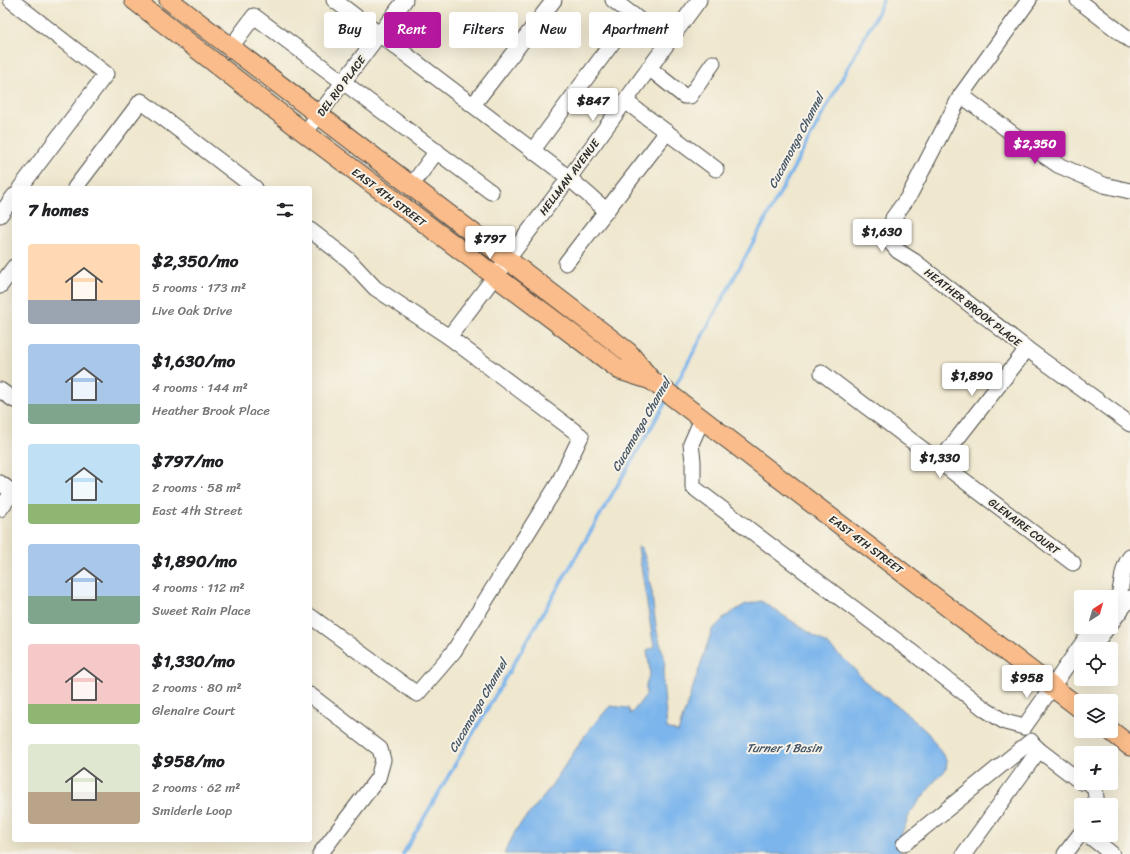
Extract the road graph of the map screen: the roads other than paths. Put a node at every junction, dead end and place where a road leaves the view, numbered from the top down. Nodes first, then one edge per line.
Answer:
1 (134, 0) edge
2 (169, 0) edge
3 (334, 0) edge
4 (554, 0) edge
5 (699, 0) edge
6 (1029, 0) edge
7 (1078, 0) edge
8 (14, 1) edge
9 (400, 2) edge
10 (626, 6) edge
11 (683, 22) edge
12 (380, 34) junction
13 (1130, 40) edge
14 (231, 47) junction
15 (664, 48) edge
16 (713, 63) dead end
17 (649, 68) junction
18 (344, 82) junction
19 (961, 95) junction
20 (625, 101) junction
21 (473, 105) junction
22 (319, 115) junction
23 (667, 132) junction
24 (305, 133) junction
25 (533, 150) junction
26 (437, 152) junction
27 (716, 169) dead end
28 (569, 178) junction
29 (22, 186) edge
30 (77, 186) edge
31 (252, 186) edge
32 (411, 186) junction
33 (1130, 191) edge
34 (491, 192) dead end
35 (12, 199) edge
36 (607, 210) junction
37 (0, 215) edge
38 (312, 232) edge
39 (507, 259) junction
40 (566, 263) dead end
41 (12, 270) edge
42 (494, 276) junction
43 (0, 286) edge
44 (450, 337) junction
45 (1027, 349) junction
46 (822, 373) dead end
47 (651, 380) junction
48 (0, 390) edge
49 (12, 399) edge
50 (702, 419) junction
51 (1130, 424) edge
52 (939, 462) junction
53 (0, 483) edge
54 (12, 492) edge
55 (12, 494) edge
56 (0, 509) edge
57 (1130, 557) edge
58 (1073, 564) dead end
59 (1118, 595) edge
60 (1130, 598) edge
61 (1118, 614) edge
62 (312, 617) edge
63 (1089, 634) edge
64 (1103, 634) edge
65 (1096, 642) edge
66 (1074, 671) edge
67 (1053, 688) junction
68 (312, 697) edge
69 (1074, 704) edge
70 (1024, 727) junction
71 (1118, 737) edge
72 (1035, 745) junction
73 (1130, 746) edge
74 (1074, 769) edge
75 (1074, 842) edge
76 (1097, 842) edge
77 (904, 844) dead end
78 (320, 854) edge
79 (964, 854) edge
80 (1065, 854) edge
81 (1112, 854) edge

1 - 24 main road, EAST 4TH STREET
2 - 14 main road, EAST 4TH STREET
3 - 12 street
4 - 21 street
5 - 11 street, HELLMAN AVENUE
6 - 19 street, HEATHER BROOK PLACE
7 - 13 street
8 - 29 street
9 - 12 street, DEL RIO PLACE
10 - 25 street
12 - 18 street, DEL RIO PLACE
12 - 21 street
14 - 18 street
14 - 22 main road, EAST 4TH STREET
15 - 17 street, HELLMAN AVENUE
16 - 17 street
17 - 20 street, HELLMAN AVENUE
18 - 22 street, DEL RIO PLACE
18 - 26 street
19 - 33 street
19 - 45 street, HEATHER BROOK PLACE
20 - 23 street
20 - 28 street, HELLMAN AVENUE
21 - 25 street
22 - 24 street, DEL RIO PLACE
22 - 32 main road, EAST 4TH STREET
23 - 27 street
23 - 36 street
24 - 42 main road, EAST 4TH STREET
25 - 28 street
26 - 32 street
26 - 34 street
28 - 36 street
28 - 39 street, HELLMAN AVENUE
30 - 31 street
32 - 39 main road, EAST 4TH STREET
35 - 37 street
36 - 40 street
38 - 44 street
39 - 42 street, HELLMAN AVENUE
39 - 47 main road, EAST 4TH STREET
41 - 43 street
42 - 44 street, HELLMAN AVENUE
42 - 47 main road, EAST 4TH STREET
44 - 62 street
45 - 51 street, HEATHER BROOK PLACE
45 - 52 street
46 - 52 street, GLENAIRE COURT
47 - 50 main road, EAST 4TH STREET
48 - 49 street
50 - 67 main road, EAST 4TH STREET
50 - 70 street
52 - 58 street, GLENAIRE COURT
53 - 54 street
55 - 56 street
57 - 59 street
60 - 61 street
63 - 67 street
64 - 65 street
66 - 67 street
67 - 69 main road, EAST 4TH STREET
67 - 70 street
68 - 78 street
70 - 72 street
71 - 73 main road
72 - 74 street
72 - 77 street
72 - 79 street
75 - 80 street
76 - 81 street

